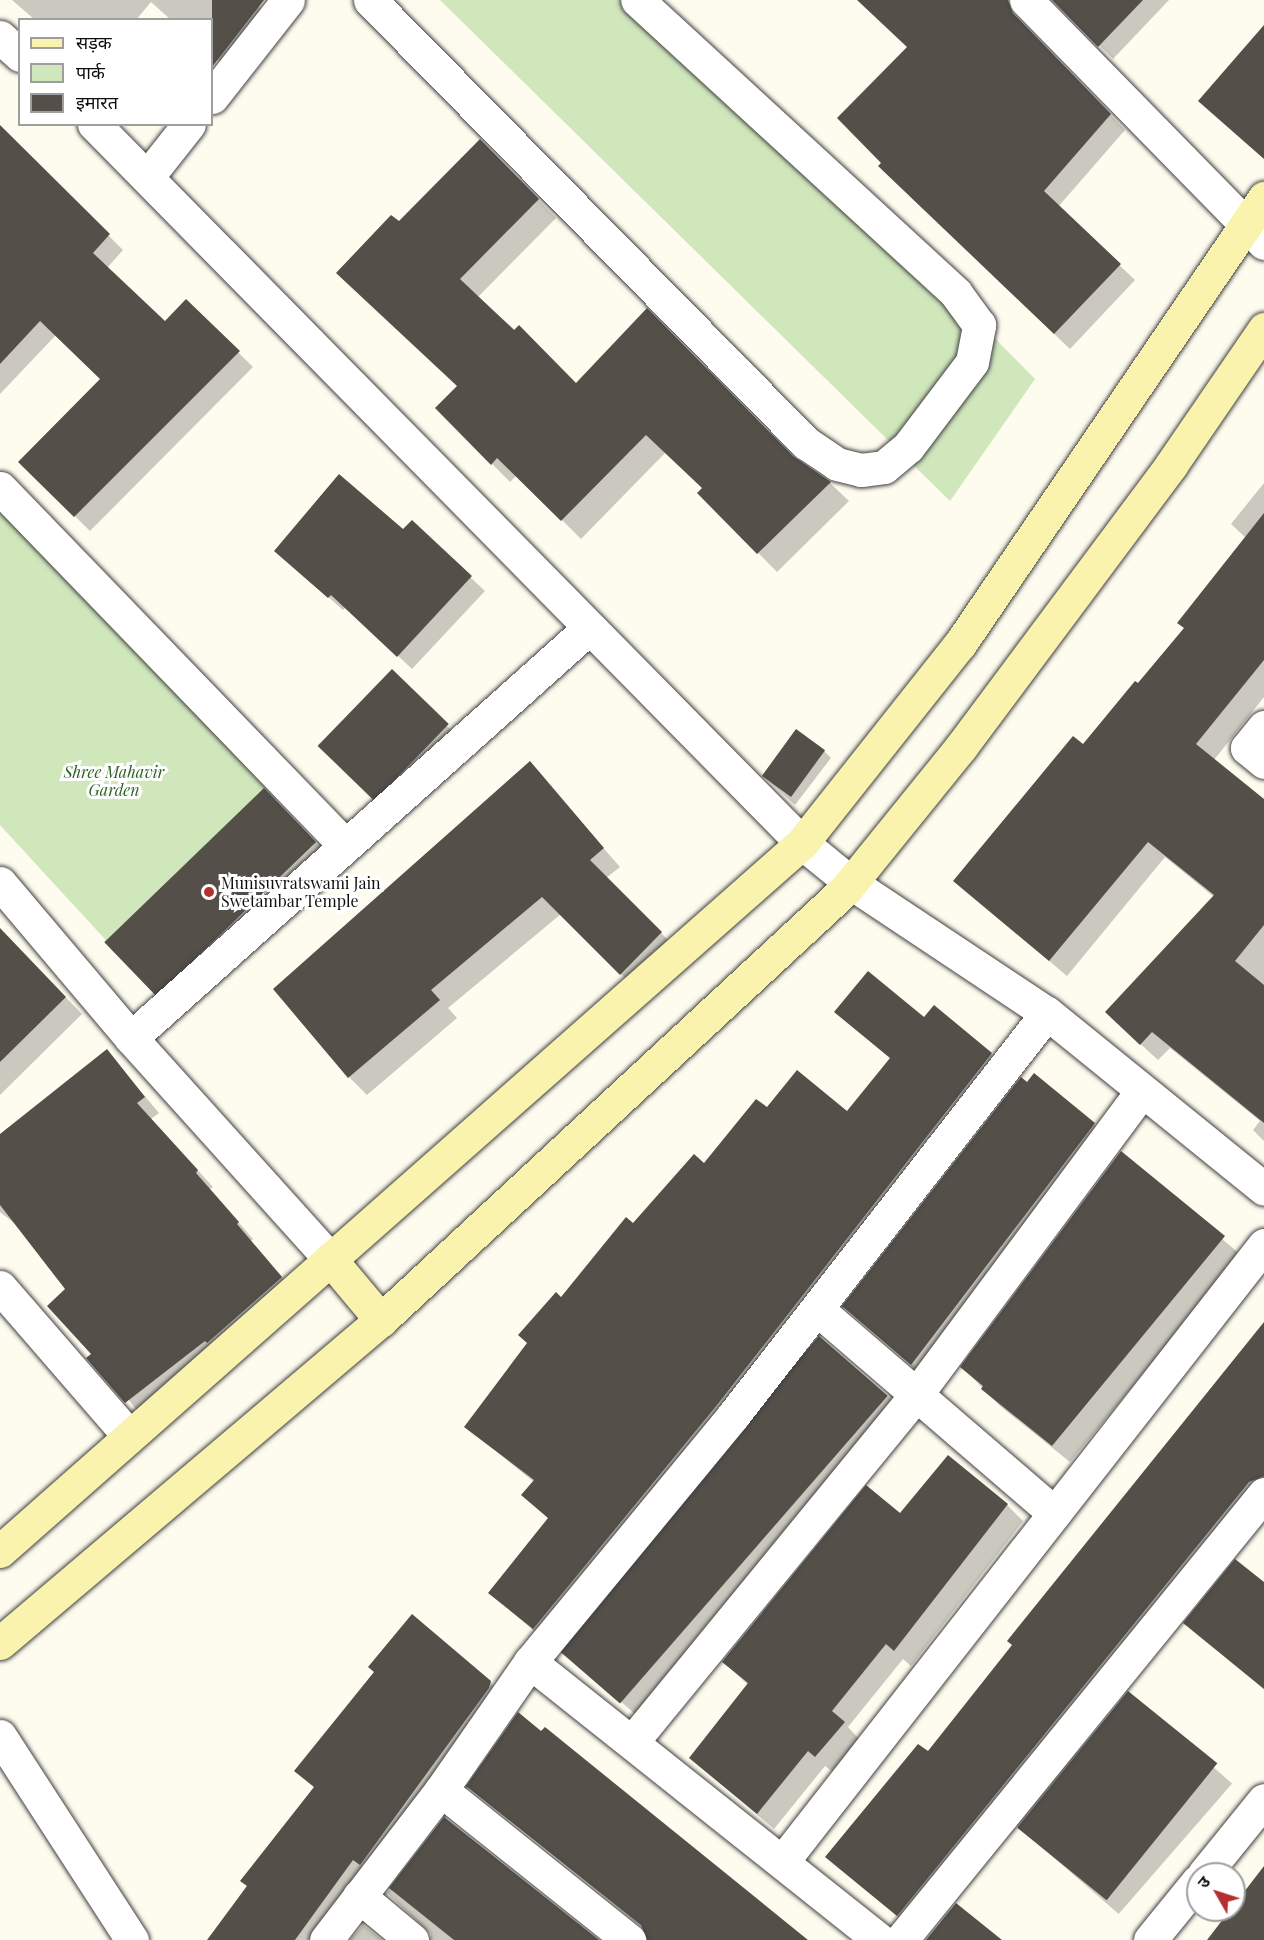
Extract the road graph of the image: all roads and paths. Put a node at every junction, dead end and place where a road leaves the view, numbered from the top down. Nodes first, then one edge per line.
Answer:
1 (288, 0) edge
2 (370, 0) edge
3 (637, 0) edge
4 (1026, 0) edge
5 (0, 37) edge
6 (18, 53) edge
7 (213, 96) edge
8 (96, 126) edge
9 (187, 126) edge
10 (148, 176) junction
11 (1264, 198) edge
12 (1255, 235) edge
13 (1264, 329) edge
14 (0, 488) edge
15 (588, 629) junction
16 (1264, 727) edge
17 (1264, 762) edge
18 (802, 843) junction
19 (345, 844) junction
20 (851, 883) junction
21 (0, 884) edge
22 (1047, 1013) junction
23 (131, 1038) junction
24 (1142, 1091) junction
25 (1264, 1189) edge
26 (1264, 1245) edge
27 (330, 1259) junction
28 (0, 1287) edge
29 (817, 1309) junction
30 (381, 1320) junction
31 (916, 1395) junction
32 (128, 1435) junction
33 (1264, 1494) edge
34 (1054, 1513) junction
35 (0, 1551) edge
36 (0, 1642) edge
37 (530, 1662) junction
38 (0, 1736) edge
39 (632, 1742) junction
40 (441, 1790) junction
41 (1264, 1800) edge
42 (782, 1862) junction
43 (1214, 1862) edge
44 (359, 1896) junction
45 (1186, 1896) edge
46 (132, 1940) edge
47 (326, 1940) edge
48 (412, 1940) edge
49 (629, 1940) edge
50 (880, 1940) edge
51 (902, 1940) edge
52 (1150, 1940) edge

1 - 7 street
2 - 3 street
4 - 12 street
5 - 6 street
8 - 10 street
9 - 10 street
10 - 15 street
11 - 12 main road
12 - 18 main road
13 - 20 main road
14 - 19 street
15 - 18 street
15 - 19 street
16 - 17 street
18 - 20 street
18 - 27 main road
19 - 23 street
20 - 22 street
20 - 30 main road
21 - 23 street
22 - 24 street
22 - 29 street
23 - 27 street
24 - 25 street
24 - 31 street
26 - 34 street
27 - 30 main road
27 - 32 main road
28 - 32 street
29 - 31 street
29 - 37 street
30 - 36 main road
31 - 34 street
31 - 39 street
32 - 35 main road
33 - 51 street
34 - 42 street
37 - 39 street
37 - 40 street
38 - 46 street
39 - 42 street
40 - 44 street
40 - 49 street
41 - 43 street
42 - 50 street
44 - 47 street
44 - 48 street
45 - 52 street

